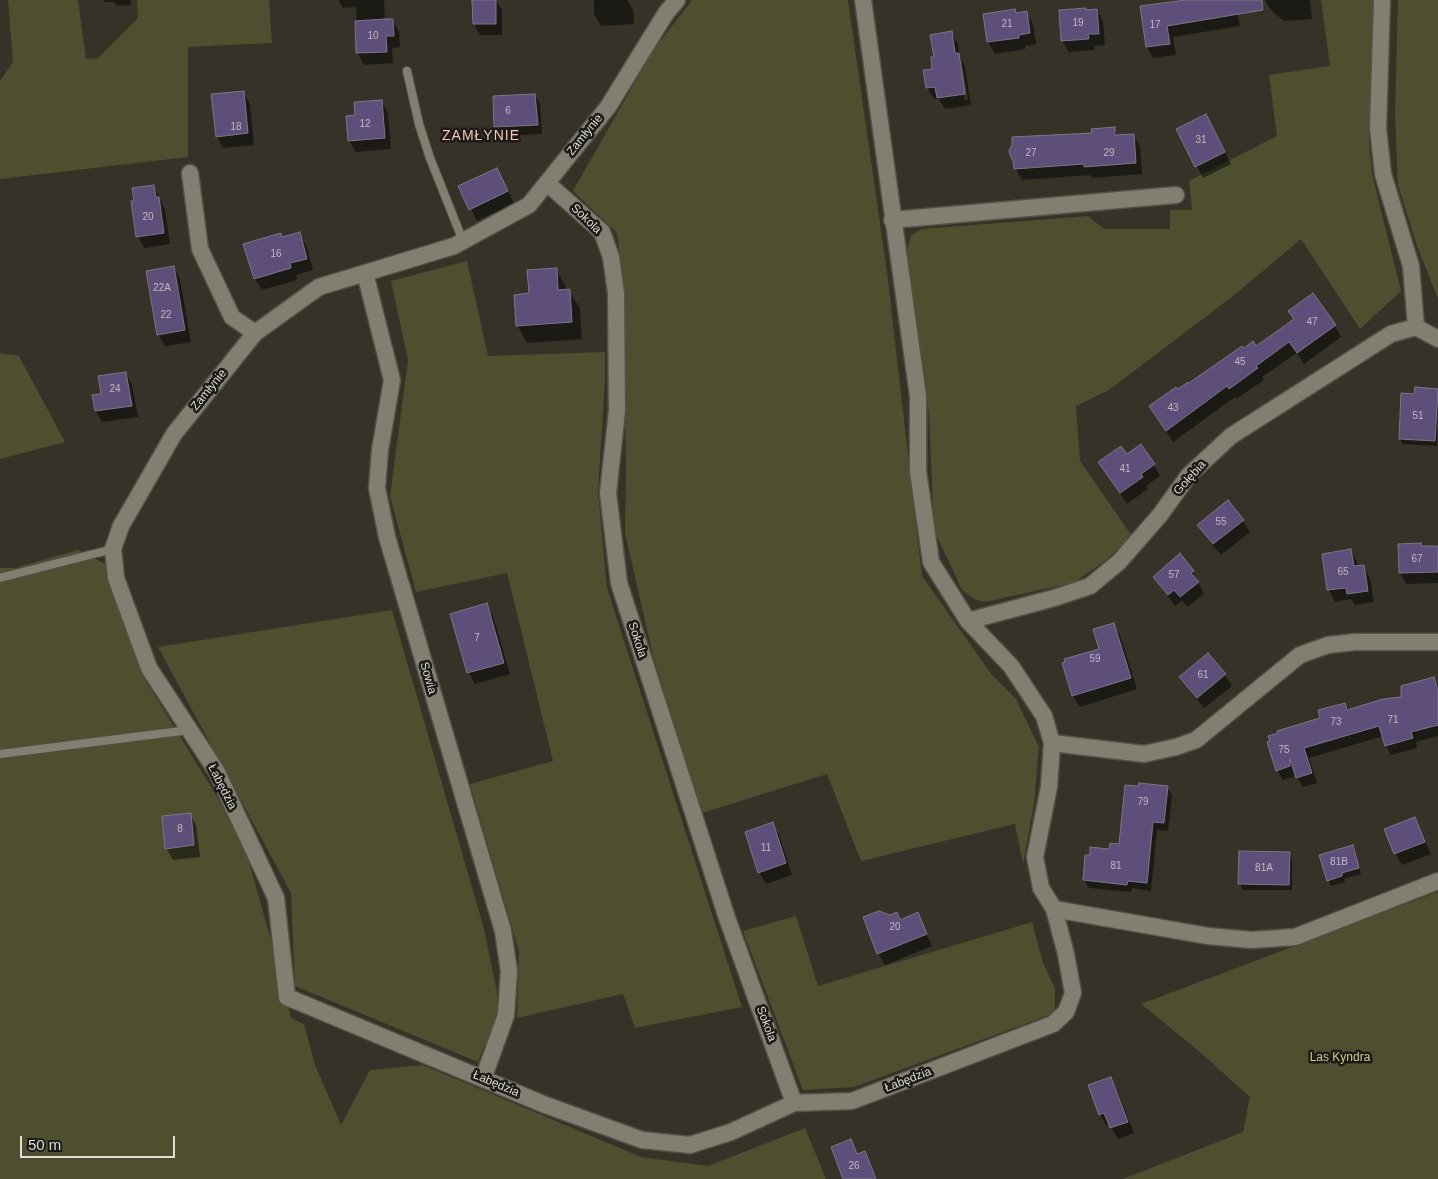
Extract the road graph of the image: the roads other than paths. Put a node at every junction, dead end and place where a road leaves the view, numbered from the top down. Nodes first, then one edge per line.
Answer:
1 (677, 0) edge
2 (863, 0) edge
3 (1382, 0) edge
4 (407, 71) dead end
5 (190, 173) dead end
6 (547, 183) junction
7 (1176, 195) dead end
8 (892, 220) junction
9 (464, 241) junction
10 (365, 273) junction
11 (1416, 327) junction
12 (255, 333) junction
13 (1438, 339) edge
14 (113, 549) junction
15 (0, 578) edge
16 (968, 621) junction
17 (1438, 642) edge
18 (189, 730) junction
19 (1052, 743) junction
20 (0, 754) edge
21 (1438, 881) edge
22 (1054, 909) junction
23 (483, 1079) junction
24 (794, 1103) junction

1 - 6 street, Zamłynie
2 - 8 street
3 - 11 street
4 - 9 lane
5 - 12 street
6 - 9 street, Zamłynie
6 - 24 street, Sokola
7 - 8 street
8 - 16 street
9 - 10 street, Zamłynie
10 - 12 street, Zamłynie
10 - 23 street, Sowia
11 - 13 street
11 - 16 street, Gołębia
12 - 14 street, Zamłynie
14 - 15 lane
14 - 18 street, Łabędzia
16 - 19 street
17 - 19 street
18 - 20 lane
18 - 23 street, Łabędzia
19 - 22 street, Łabędzia
21 - 22 street
22 - 24 street, Łabędzia
23 - 24 street, Łabędzia

